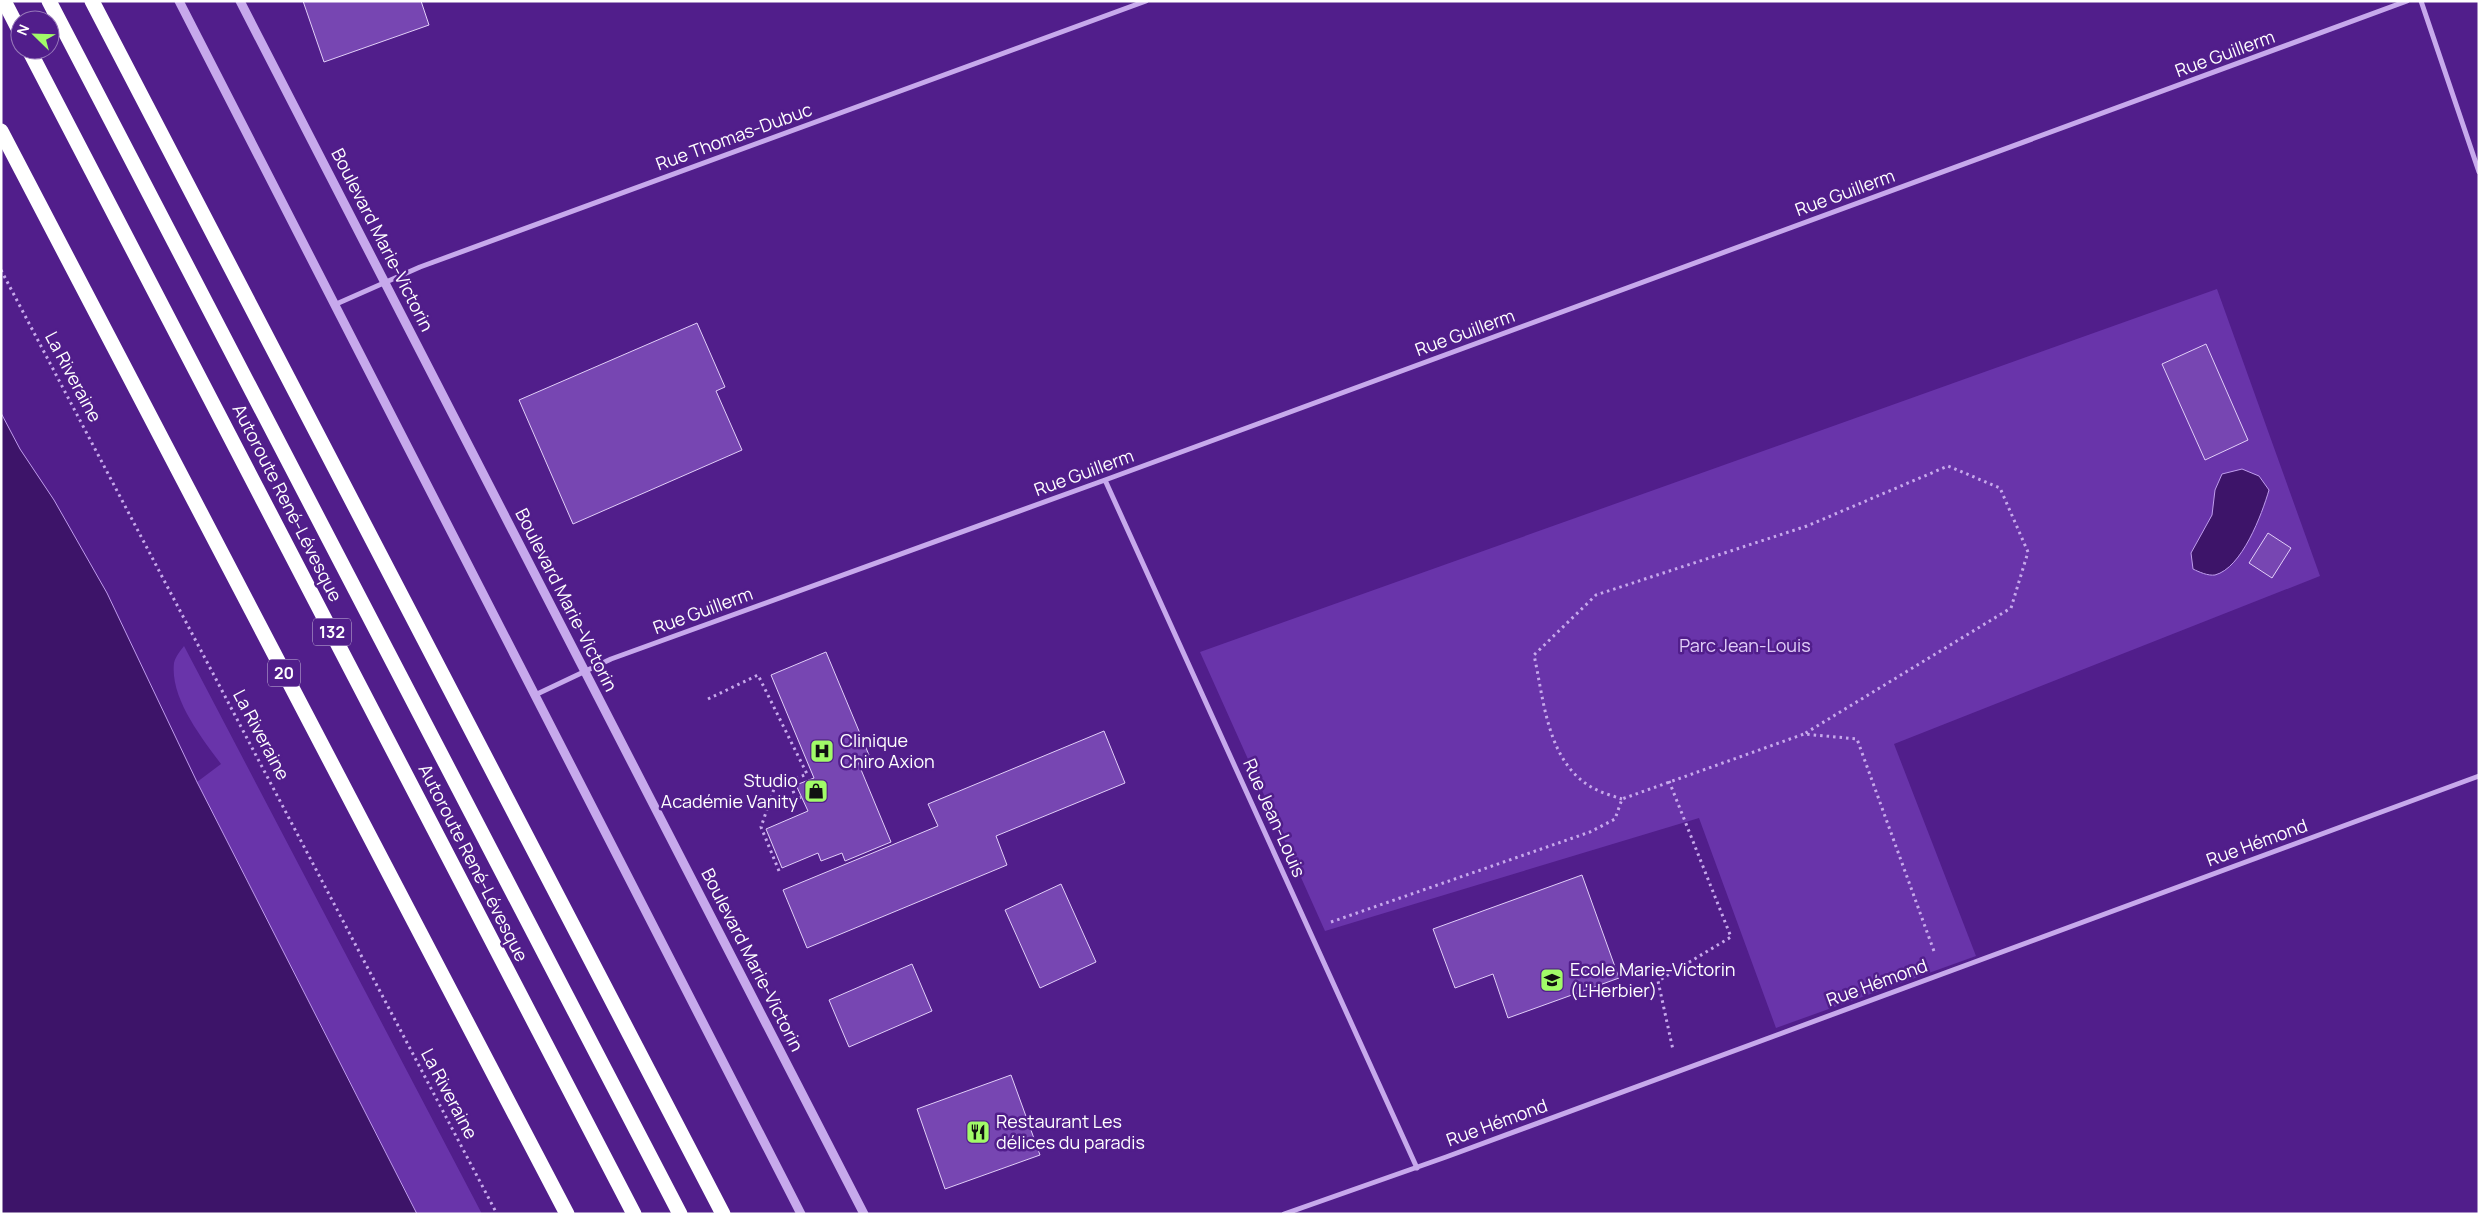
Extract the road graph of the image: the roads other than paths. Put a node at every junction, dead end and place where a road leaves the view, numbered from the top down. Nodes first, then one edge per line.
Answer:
1 (4, 1) edge
2 (49, 1) edge
3 (92, 1) edge
4 (179, 1) edge
5 (240, 1) edge
6 (1146, 1) edge
7 (2407, 1) edge
8 (2421, 1) edge
9 (10, 13) edge
10 (34, 60) edge
11 (1, 131) edge
12 (2479, 172) edge
13 (384, 281) junction
14 (334, 305) junction
15 (1105, 480) junction
16 (584, 670) junction
17 (534, 695) junction
18 (2479, 776) edge
19 (1417, 1168) junction
20 (567, 1214) edge
21 (634, 1214) edge
22 (680, 1214) edge
23 (723, 1214) edge
24 (801, 1214) edge
25 (864, 1214) edge
26 (1284, 1214) edge

1 - 9 highway
2 - 22 highway
3 - 23 highway
4 - 14 street
5 - 13 street, Boulevard Marie-Victorin
6 - 13 street, Rue Thomas-Dubuc
7 - 15 street, Rue Guillerm
8 - 12 street
10 - 21 highway, Autoroute René-Lévesque / 132
11 - 20 highway, 20
13 - 14 street, Rue Thomas-Dubuc
13 - 16 street, Boulevard Marie-Victorin
14 - 17 street
15 - 16 street, Rue Guillerm
15 - 19 street, Rue Jean-Louis
16 - 17 street, Rue Guillerm
16 - 25 street, Boulevard Marie-Victorin
17 - 24 street
18 - 19 street, Rue Hémond
19 - 26 street, Rue Hémond

